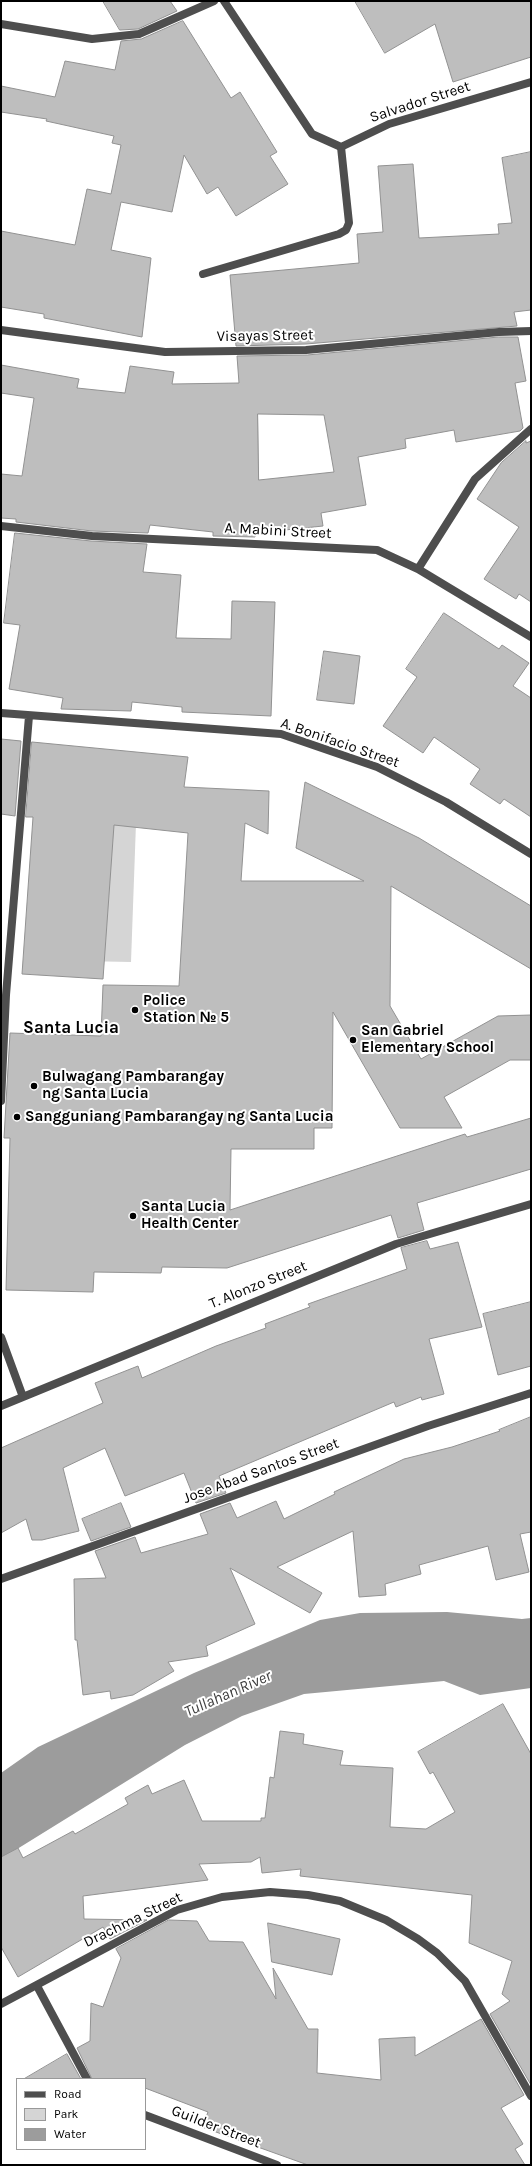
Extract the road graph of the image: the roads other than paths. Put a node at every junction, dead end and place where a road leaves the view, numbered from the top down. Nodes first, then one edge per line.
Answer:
1 (214, 1) edge
2 (224, 1) edge
3 (1, 24) edge
4 (531, 82) edge
5 (341, 147) junction
6 (203, 274) dead end
7 (1, 330) edge
8 (531, 331) edge
9 (531, 429) edge
10 (1, 526) edge
11 (418, 568) junction
12 (531, 637) edge
13 (1, 713) edge
14 (29, 716) junction
15 (531, 854) edge
16 (1, 1101) edge
17 (531, 1204) edge
18 (1, 1337) edge
19 (531, 1393) edge
20 (23, 1397) junction
21 (1, 1406) edge
22 (1, 1579) edge
23 (37, 1986) junction
24 (1, 2004) edge
25 (86, 2078) edge
26 (531, 2096) edge
27 (146, 2115) edge
28 (277, 2165) edge

1 - 3 street
2 - 5 street
4 - 5 street, Salvador Street
5 - 6 street
7 - 8 street, Visayas Street
9 - 11 street
10 - 11 street, A. Mabini Street
11 - 12 street, A. Mabini Street
13 - 14 street, A. Bonifacio Street
14 - 15 street, A. Bonifacio Street
14 - 16 street
17 - 20 street, T. Alonzo Street
18 - 20 street
19 - 22 street, Jose Abad Santos Street
20 - 21 street, T. Alonzo Street
23 - 24 street, Drachma Street
23 - 25 street
23 - 26 street, Drachma Street
27 - 28 street, Guilder Street

